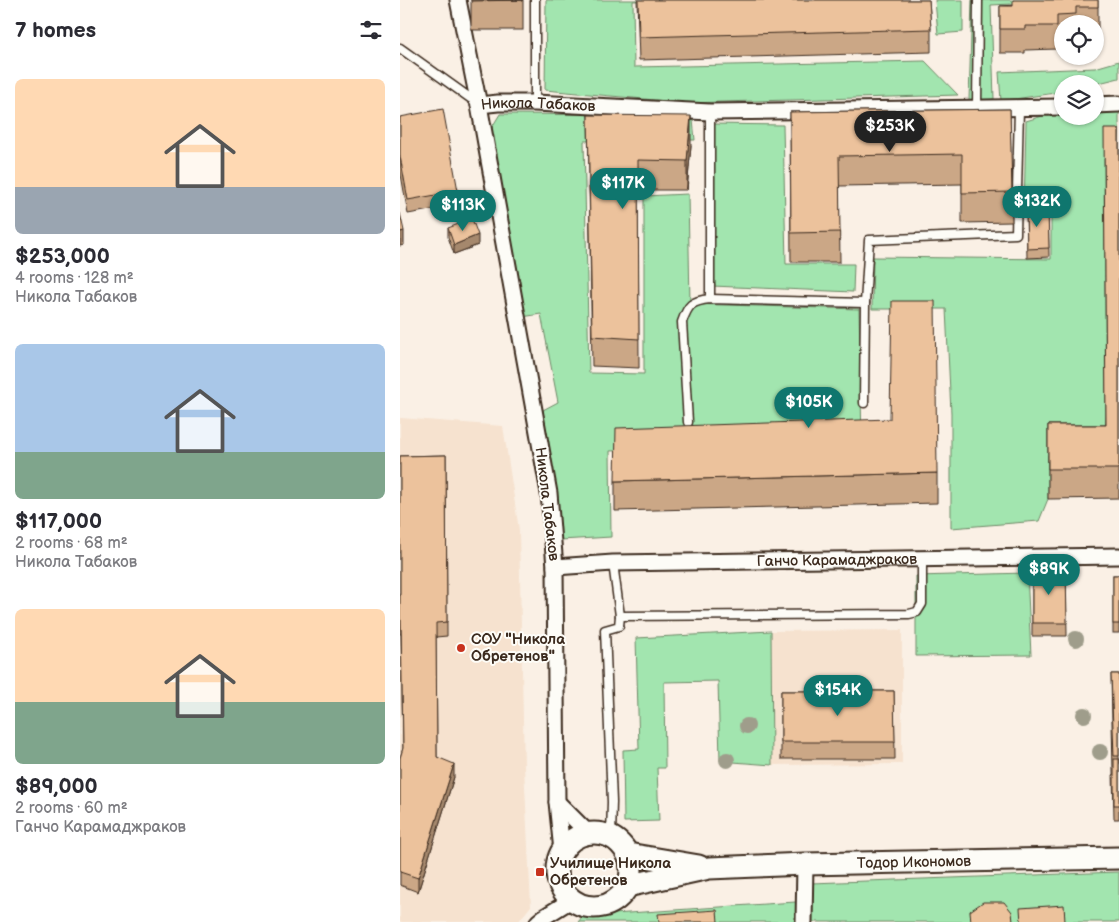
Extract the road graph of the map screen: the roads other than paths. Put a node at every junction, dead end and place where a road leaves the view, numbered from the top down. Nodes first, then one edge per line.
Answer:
1 (458, 0) edge
2 (535, 0) edge
3 (978, 0) edge
4 (400, 48) edge
5 (535, 103) junction
6 (1119, 104) edge
7 (479, 105) junction
8 (1104, 105) edge
9 (1054, 107) edge
10 (977, 108) junction
11 (1019, 108) junction
12 (710, 112) junction
13 (710, 299) junction
14 (865, 303) junction
15 (864, 403) dead end
16 (688, 422) dead end
17 (1119, 556) edge
18 (922, 559) junction
19 (613, 563) junction
20 (555, 566) junction
21 (620, 616) junction
22 (557, 802) junction
23 (588, 833) junction
24 (611, 836) junction
25 (562, 851) junction
26 (628, 854) junction
27 (1119, 858) edge
28 (805, 864) junction
29 (709, 868) junction
30 (627, 886) junction
31 (572, 899) junction
32 (538, 922) edge
33 (804, 922) edge

1 - 7 street
2 - 5 lane
3 - 10 lane
4 - 7 lane
5 - 7 street, Никола Табаков
5 - 12 street, Никола Табаков
6 - 8 street
7 - 20 street, Никола Табаков
9 - 11 street, Никола Табаков
10 - 11 street, Никола Табаков
10 - 12 street, Никола Табаков
11 - 14 lane
12 - 13 lane
13 - 14 lane
13 - 16 lane
14 - 15 lane
17 - 18 street, Ганчо Карамаджраков
18 - 19 street, Ганчо Карамаджраков
18 - 21 lane
19 - 20 street, Ганчо Карамаджраков
19 - 21 lane
20 - 22 street, Никола Табаков
21 - 24 lane
22 - 23 street
22 - 25 street, Никола Табаков
23 - 24 street
23 - 25 street
24 - 26 street
25 - 31 street
26 - 29 street
26 - 30 street
27 - 28 street, Тодор Икономов
28 - 29 street, Тодор Икономов
28 - 33 street
29 - 30 street
30 - 31 street
31 - 32 street

